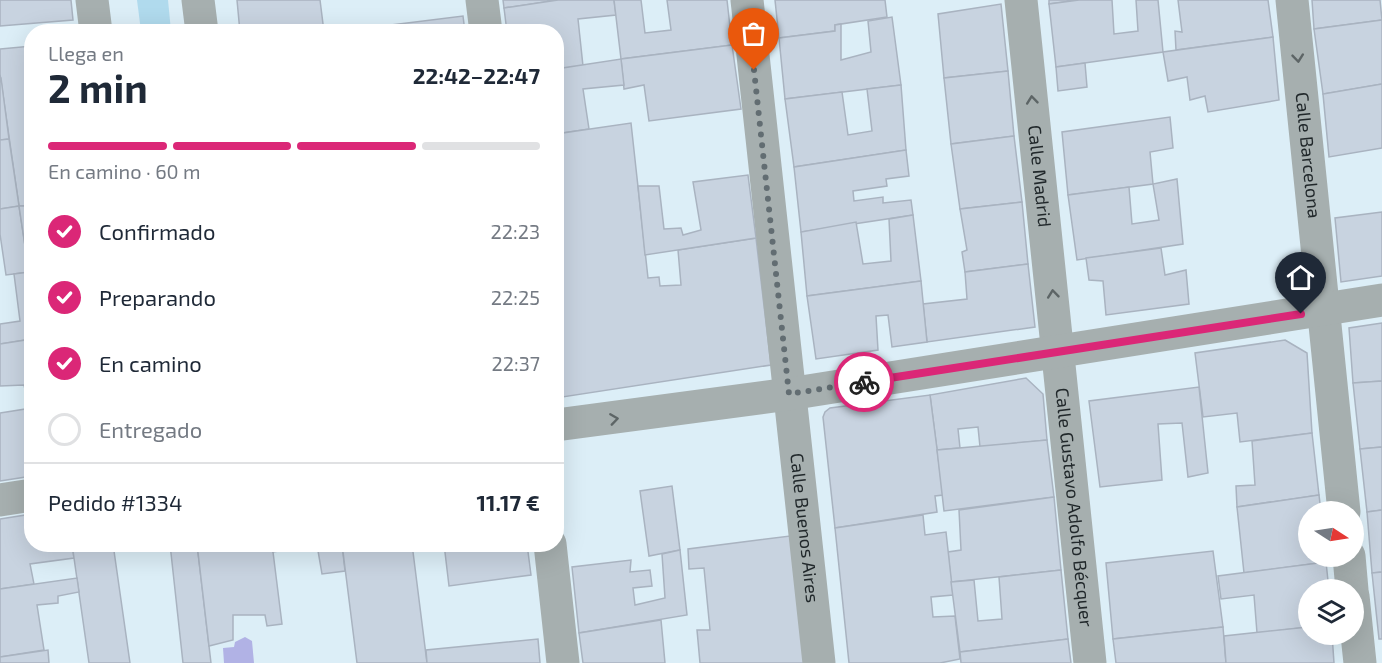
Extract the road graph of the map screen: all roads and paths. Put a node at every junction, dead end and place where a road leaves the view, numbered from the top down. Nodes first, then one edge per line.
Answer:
1 (92, 0) edge
2 (198, 0) edge
3 (482, 0) edge
4 (747, 0) edge
5 (1021, 0) edge
6 (1292, 0) edge
7 (95, 24) edge
8 (201, 24) edge
9 (485, 24) edge
10 (1382, 300) edge
11 (1324, 311) junction
12 (1059, 352) junction
13 (789, 394) junction
14 (564, 424) edge
15 (24, 496) edge
16 (0, 500) edge
17 (1343, 501) edge
18 (551, 552) edge
19 (1358, 645) edge
20 (563, 663) edge
21 (819, 663) edge
22 (1090, 663) edge
23 (1360, 663) edge

1 - 7 street
2 - 8 street
3 - 9 street
4 - 13 street, Calle Buenos Aires
12 -> 5 street, Calle Madrid
6 -> 11 street, Calle Barcelona
10 - 11 street
11 - 12 street
11 - 17 street, Calle Barcelona
12 - 13 street
12 - 22 street, Calle Gustavo Adolfo Bécquer
14 -> 13 street
13 - 21 street, Calle Buenos Aires
15 - 16 street
18 - 20 street
19 - 23 street

